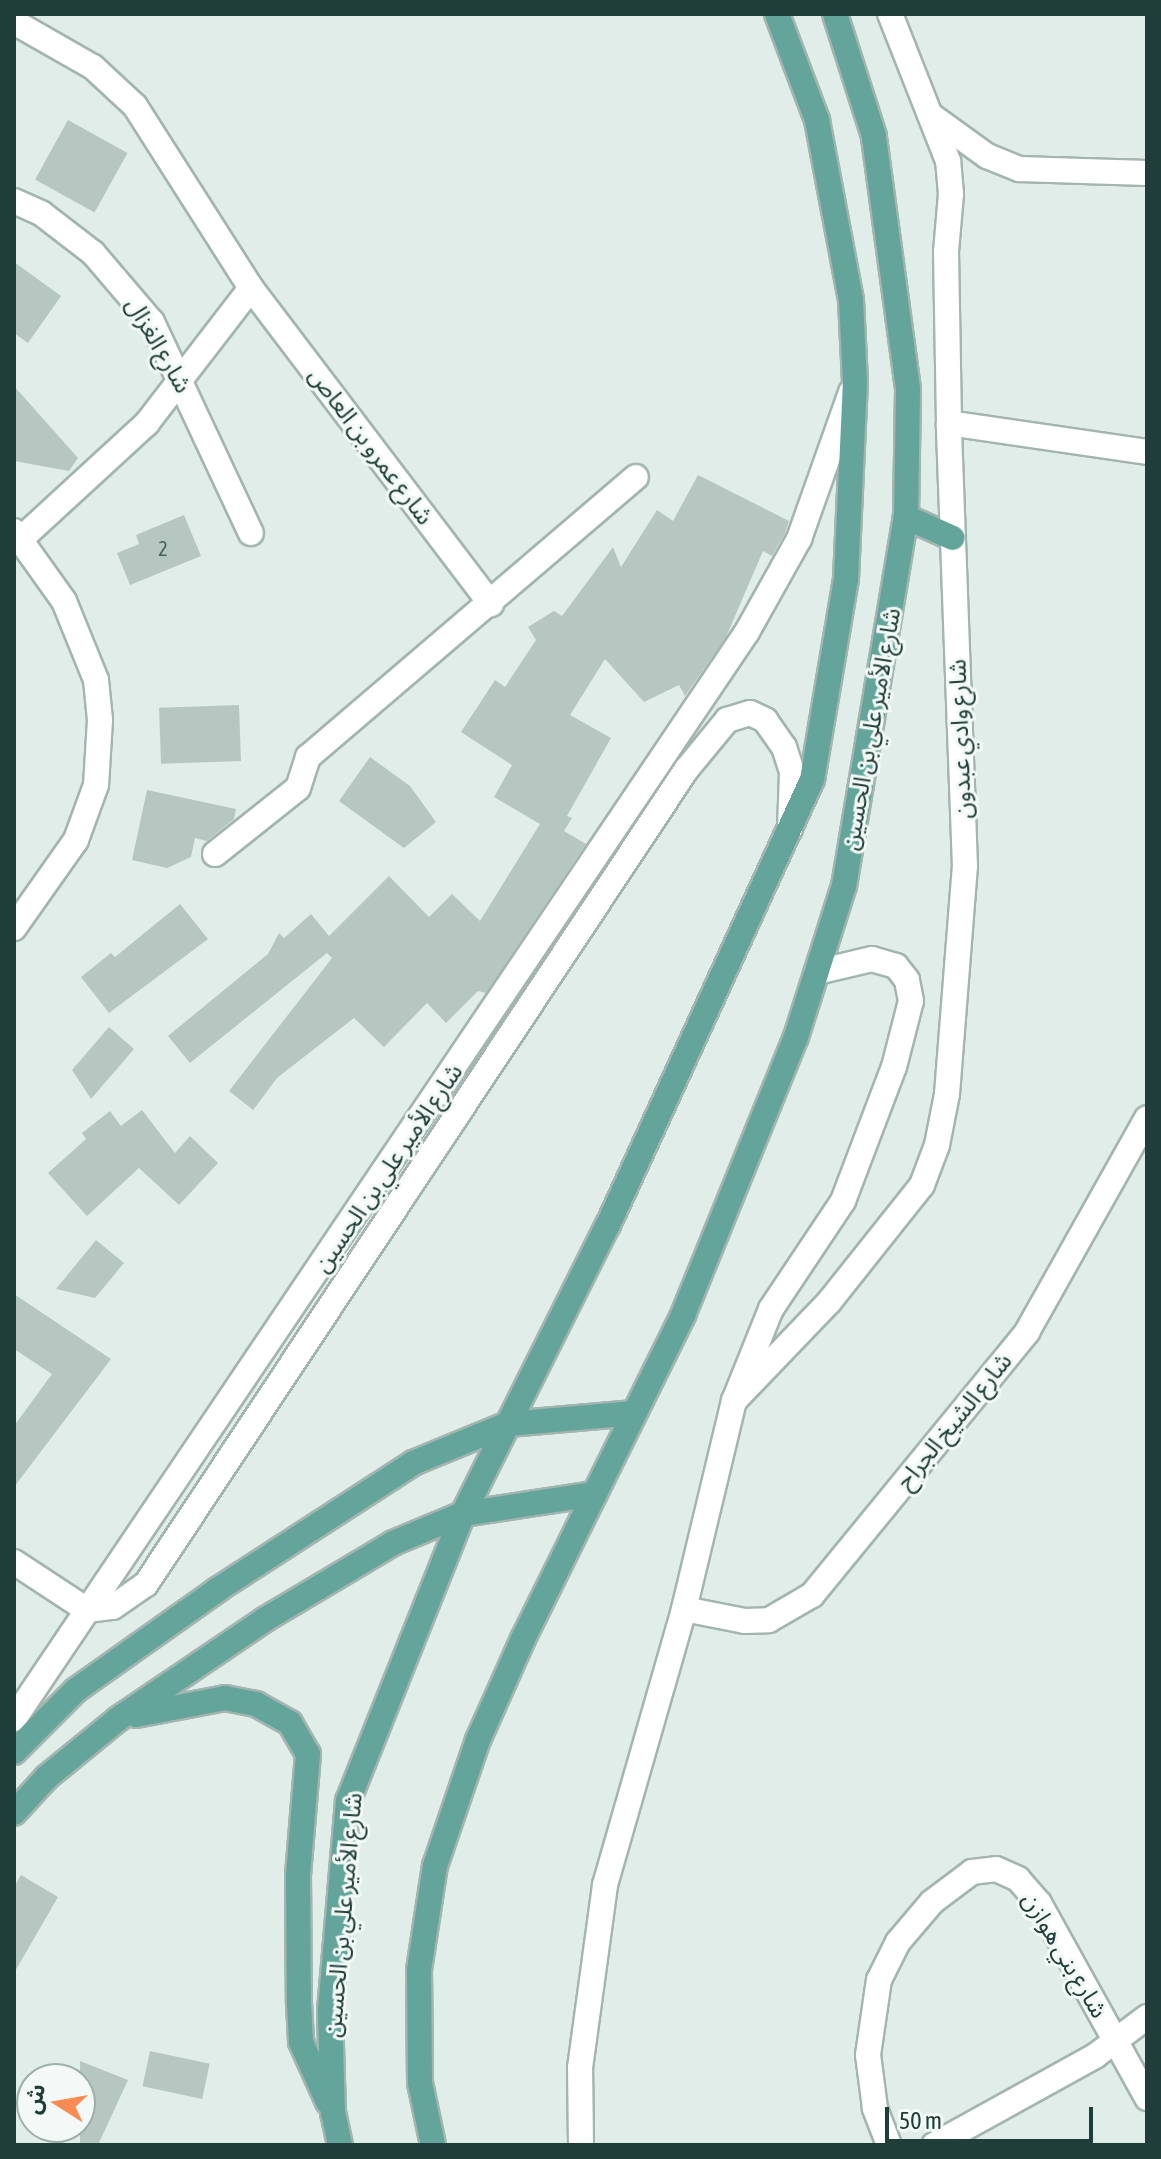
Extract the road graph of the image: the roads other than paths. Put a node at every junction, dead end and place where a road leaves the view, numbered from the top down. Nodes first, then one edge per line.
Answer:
1 (777, 14) edge
2 (835, 14) edge
3 (890, 14) edge
4 (14, 22) edge
5 (933, 117) junction
6 (1147, 173) edge
7 (14, 201) edge
8 (251, 288) junction
9 (183, 382) junction
10 (855, 382) junction
11 (949, 423) junction
12 (1147, 452) edge
13 (636, 477) dead end
14 (906, 517) junction
15 (251, 533) dead end
16 (18, 534) edge
17 (953, 538) junction
18 (491, 604) junction
19 (790, 829) junction
20 (215, 854) dead end
21 (14, 928) edge
22 (817, 972) junction
23 (955, 993) junction
24 (911, 1001) junction
25 (1147, 1118) edge
26 (734, 1401) junction
27 (635, 1413) junction
28 (508, 1424) junction
29 (594, 1494) junction
30 (463, 1514) junction
31 (14, 1562) edge
32 (684, 1609) junction
33 (87, 1610) junction
34 (14, 1719) edge
35 (118, 1719) junction
36 (14, 1752) edge
37 (14, 1813) edge
38 (1147, 2017) edge
39 (1116, 2041) junction
40 (1147, 2098) edge
41 (333, 2113) junction
42 (340, 2145) edge
43 (433, 2145) edge
44 (581, 2145) edge
45 (889, 2145) edge
46 (934, 2145) edge

1 - 10 main road, شارع الأمير علي بن الحسين
2 - 14 main road, شارع الأمير علي بن الحسين
3 - 5 street, شارع وادي عبدون
4 - 8 street, شارع عمرو بن العاص
5 - 6 street
5 - 11 street, شارع وادي عبدون
7 - 9 street, شارع الغزال
8 - 9 street
8 - 18 street, شارع عمرو بن العاص
9 - 15 street, شارع الغزال
9 - 16 street
10 - 19 main road, شارع الأمير علي بن الحسين
10 - 33 street, شارع الأمير علي بن الحسين
11 - 12 street
11 - 17 street, شارع وادي عبدون
13 - 18 street
14 - 17 main road
14 - 22 main road, شارع الأمير علي بن الحسين
16 - 21 street
17 - 23 street, شارع وادي عبدون
18 - 20 street
19 - 28 main road, شارع الأمير علي بن الحسين
19 - 33 street, شارع الأمير علي بن الحسين
22 - 24 street
22 - 27 main road, شارع الأمير علي بن الحسين
23 - 24 street
23 - 26 street, شارع وادي عبدون
24 - 26 street
25 - 32 street, شارع الشيخ الجراح
26 - 32 street
27 - 28 main road
27 - 29 main road, شارع الأمير علي بن الحسين
28 - 30 main road, شارع الأمير علي بن الحسين
28 - 36 main road
29 - 30 main road
29 - 43 main road, شارع الأمير علي بن الحسين
30 - 35 main road
30 - 41 main road, شارع الأمير علي بن الحسين
31 - 33 street
32 - 44 street
33 - 34 street, شارع الأمير علي بن الحسين
35 - 37 main road
35 - 41 main road
38 - 39 street
39 - 40 street, شارع بني هوازن
39 - 45 street, شارع بني هوازن
39 - 46 street
41 - 42 main road, شارع الأمير علي بن الحسين

